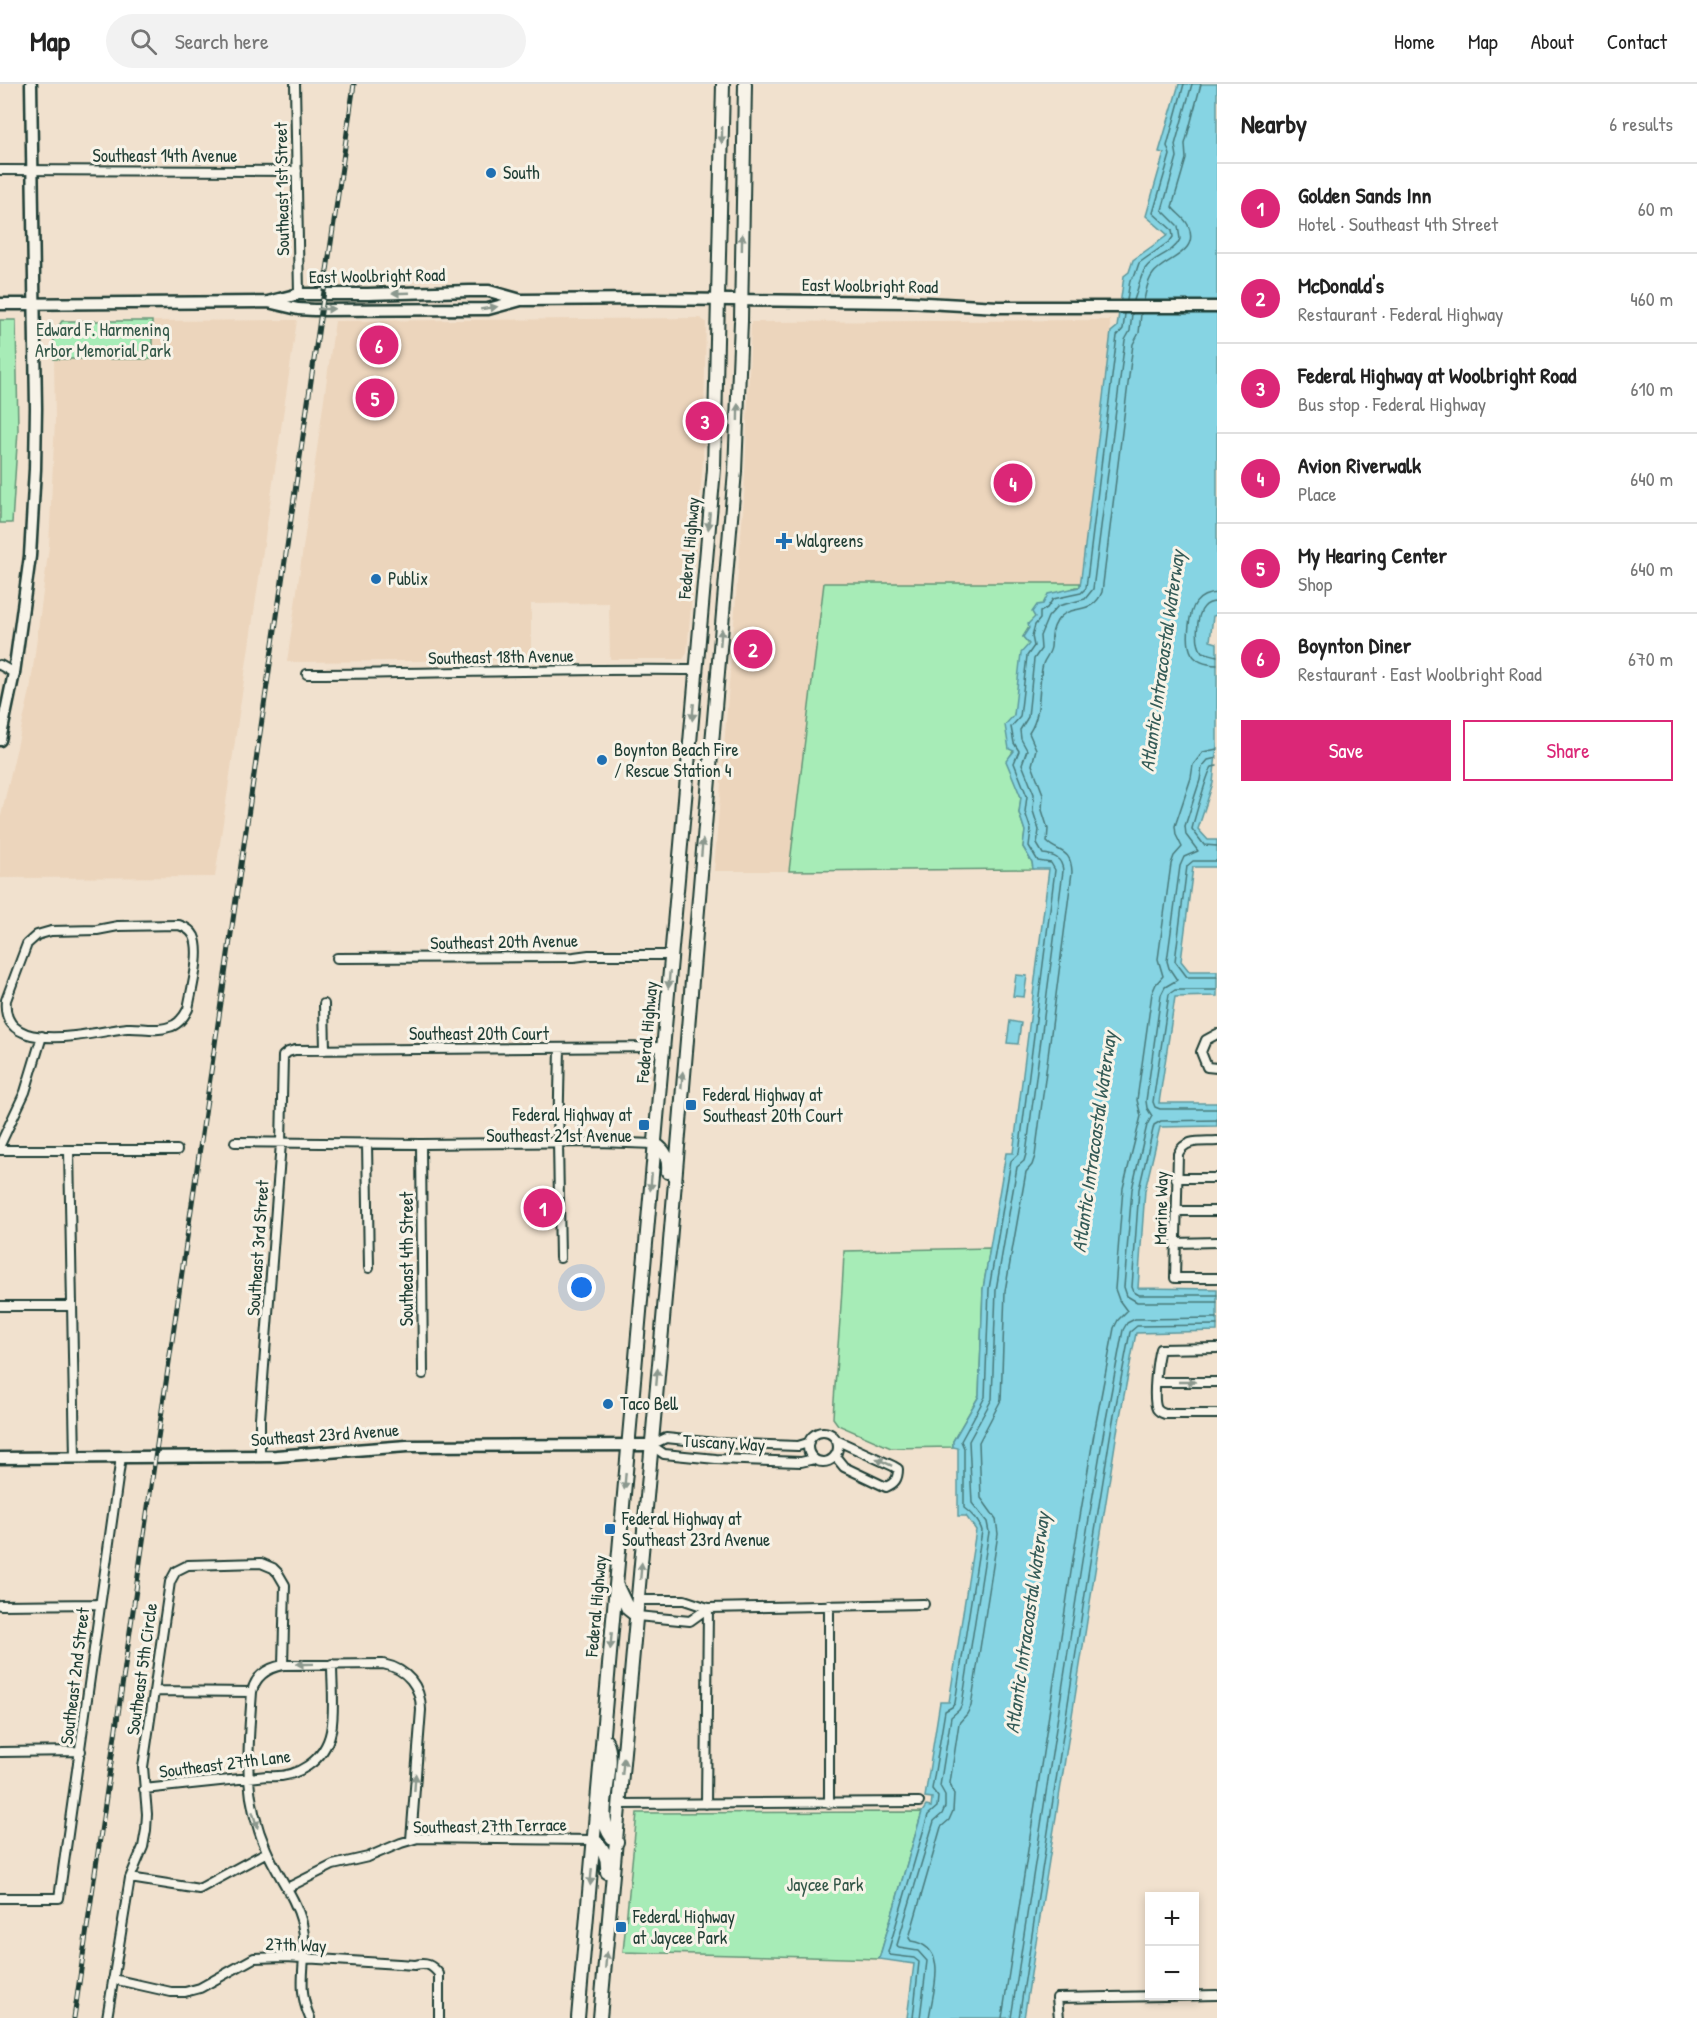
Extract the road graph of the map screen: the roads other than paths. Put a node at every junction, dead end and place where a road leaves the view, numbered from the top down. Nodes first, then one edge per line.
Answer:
1 (31, 84) edge
2 (295, 84) edge
3 (723, 84) edge
4 (745, 84) edge
5 (0, 170) edge
6 (33, 170) junction
7 (297, 171) junction
8 (299, 294) junction
9 (521, 300) junction
10 (719, 300) junction
11 (741, 301) junction
12 (268, 302) junction
13 (34, 303) junction
14 (0, 304) edge
15 (1217, 307) edge
16 (698, 654) junction
17 (0, 665) edge
18 (696, 670) junction
19 (0, 673) edge
20 (14, 673) junction
21 (718, 673) junction
22 (307, 674) dead end
23 (716, 695) junction
24 (0, 740) edge
25 (671, 955) junction
26 (337, 958) dead end
27 (324, 1004) dead end
28 (1217, 1034) edge
29 (42, 1036) junction
30 (664, 1047) junction
31 (560, 1048) junction
32 (295, 1050) joint
33 (325, 1050) junction
34 (1217, 1068) edge
35 (657, 1124) junction
36 (677, 1138) junction
37 (1217, 1141) edge
38 (236, 1142) dead end
39 (558, 1142) junction
40 (281, 1143) junction
41 (367, 1143) junction
42 (421, 1144) junction
43 (655, 1144) junction
44 (0, 1145) edge
45 (0, 1150) edge
46 (69, 1150) junction
47 (177, 1150) dead end
48 (1176, 1178) junction
49 (1217, 1178) edge
50 (1176, 1211) junction
51 (1217, 1211) edge
52 (1217, 1242) edge
53 (1175, 1243) junction
54 (669, 1254) junction
55 (560, 1258) dead end
56 (369, 1268) dead end
57 (1217, 1278) edge
58 (0, 1306) edge
59 (72, 1306) junction
60 (1217, 1348) edge
61 (423, 1374) dead end
62 (1156, 1382) junction
63 (1217, 1382) edge
64 (1217, 1414) edge
65 (836, 1440) junction
66 (808, 1443) junction
67 (628, 1444) junction
68 (651, 1445) junction
69 (260, 1456) junction
70 (835, 1456) junction
71 (121, 1457) junction
72 (0, 1458) edge
73 (75, 1458) junction
74 (814, 1459) junction
75 (616, 1582) junction
76 (638, 1600) junction
77 (100, 1604) junction
78 (0, 1605) edge
79 (829, 1605) junction
80 (924, 1605) dead end
81 (708, 1608) junction
82 (637, 1616) junction
83 (332, 1664) junction
84 (283, 1665) junction
85 (154, 1691) junction
86 (252, 1692) junction
87 (603, 1734) junction
88 (81, 1751) junction
89 (0, 1752) edge
90 (248, 1778) junction
91 (144, 1789) junction
92 (919, 1802) dead end
93 (620, 1804) junction
94 (706, 1804) junction
95 (829, 1804) junction
96 (411, 1840) junction
97 (594, 1840) junction
98 (617, 1842) junction
99 (267, 1852) junction
100 (130, 1878) junction
101 (287, 1888) junction
102 (0, 1898) edge
103 (608, 1938) junction
104 (304, 1959) junction
105 (113, 1979) junction
106 (1217, 1995) edge
107 (107, 2018) edge
108 (310, 2018) edge
109 (439, 2018) edge
110 (578, 2018) edge
111 (600, 2018) edge
112 (1059, 2018) edge

1 - 6 main road
2 - 7 street, Southeast 1st Street
3 -> 10 main road, Federal Highway
11 -> 4 main road
5 - 6 street, Southeast 14th Avenue
6 - 7 street, Southeast 14th Avenue
6 - 13 main road
7 - 8 street, Southeast 1st Street
9 -> 8 main road, East Woolbright Road
8 - 12 main road, East Woolbright Road
9 - 10 main road, East Woolbright Road
12 -> 9 main road, East Woolbright Road
10 - 11 main road, East Woolbright Road
10 -> 16 main road, Federal Highway
11 - 15 main road, East Woolbright Road
21 -> 11 main road
12 - 13 main road, East Woolbright Road
13 - 14 main road, East Woolbright Road
13 - 20 main road
16 - 18 main road, Federal Highway
16 - 21 main road
17 - 20 street
18 - 22 street, Southeast 18th Avenue
18 - 23 main road
18 -> 25 main road, Federal Highway
19 - 20 street
20 - 24 main road
21 - 23 main road
36 -> 23 main road
25 - 26 street, Southeast 20th Avenue
25 -> 30 main road, Federal Highway
27 - 33 street
28 - 34 street
29 - 29 street
29 - 44 street
30 - 31 street, Southeast 20th Court
30 - 35 main road, Federal Highway
31 - 33 street, Southeast 20th Court
31 - 39 street
32 - 33 street, Southeast 20th Court
32 - 40 street, Southeast 3rd Street
35 - 36 main road
35 - 43 main road, Federal Highway
36 - 54 main road
37 - 48 street, Marine Way
38 - 40 street
39 - 42 street
39 - 43 street
39 - 55 street
40 - 41 street
40 - 69 street, Southeast 3rd Street
41 - 42 street
41 - 56 street
42 - 61 street, Southeast 4th Street
43 - 54 main road
43 -> 67 main road, Federal Highway
45 - 46 street
46 - 47 street
46 - 59 street
48 - 49 street
48 - 50 street, Marine Way
50 - 51 street
50 - 53 street, Marine Way
52 - 53 street
53 - 57 street, Marine Way
68 -> 54 main road
58 - 59 street
59 - 73 street
60 - 62 street
62 -> 63 street
62 - 64 street
65 - 66 street, Tuscany Way
65 - 70 street
70 -> 65 street, Tuscany Way
66 - 68 street, Tuscany Way
66 - 74 street
67 - 68 main road, Southeast 23rd Avenue
67 - 69 main road, Southeast 23rd Avenue
67 -> 75 main road, Federal Highway
68 - 74 street, Tuscany Way
76 -> 68 main road
69 - 71 main road, Southeast 23rd Avenue
70 - 74 street, Tuscany Way
71 - 73 main road, Southeast 23rd Avenue
71 - 77 street, Southeast 2nd Street
72 - 73 main road, Southeast 23rd Avenue
75 - 82 main road
75 -> 87 main road, Federal Highway
76 - 81 street
76 - 82 main road
77 - 78 street
77 - 88 street, Southeast 2nd Street
79 - 80 street
79 - 81 street
79 - 95 street
81 - 82 street
81 - 94 street
93 -> 82 main road
83 -> 84 street
83 - 90 street, Southeast 27th Lane
96 -> 83 street
84 - 85 street, Southeast 5th Circle
84 - 86 street
85 - 86 street
85 - 91 street, Southeast 5th Circle
86 - 90 street
87 - 97 main road, Federal Highway
87 - 98 main road
88 - 89 street
88 - 102 street, Southeast 2nd Street
90 - 91 street, Southeast 27th Lane
90 -> 99 street
91 - 100 street, Southeast 5th Circle
92 - 95 street
93 - 94 street
93 - 98 main road
94 - 95 street
96 - 97 street, Southeast 27th Terrace
96 - 101 street, Southeast 27th Terrace
97 - 103 main road
97 -> 110 main road, Federal Highway
98 - 103 main road
99 - 100 street
99 - 101 street
100 - 105 street, Southeast 5th Circle
101 - 104 street
111 -> 103 main road
104 - 105 street, 27th Way
104 - 108 street
104 - 109 street, 27th Way
105 - 107 street, Southeast 5th Circle
106 - 112 street

